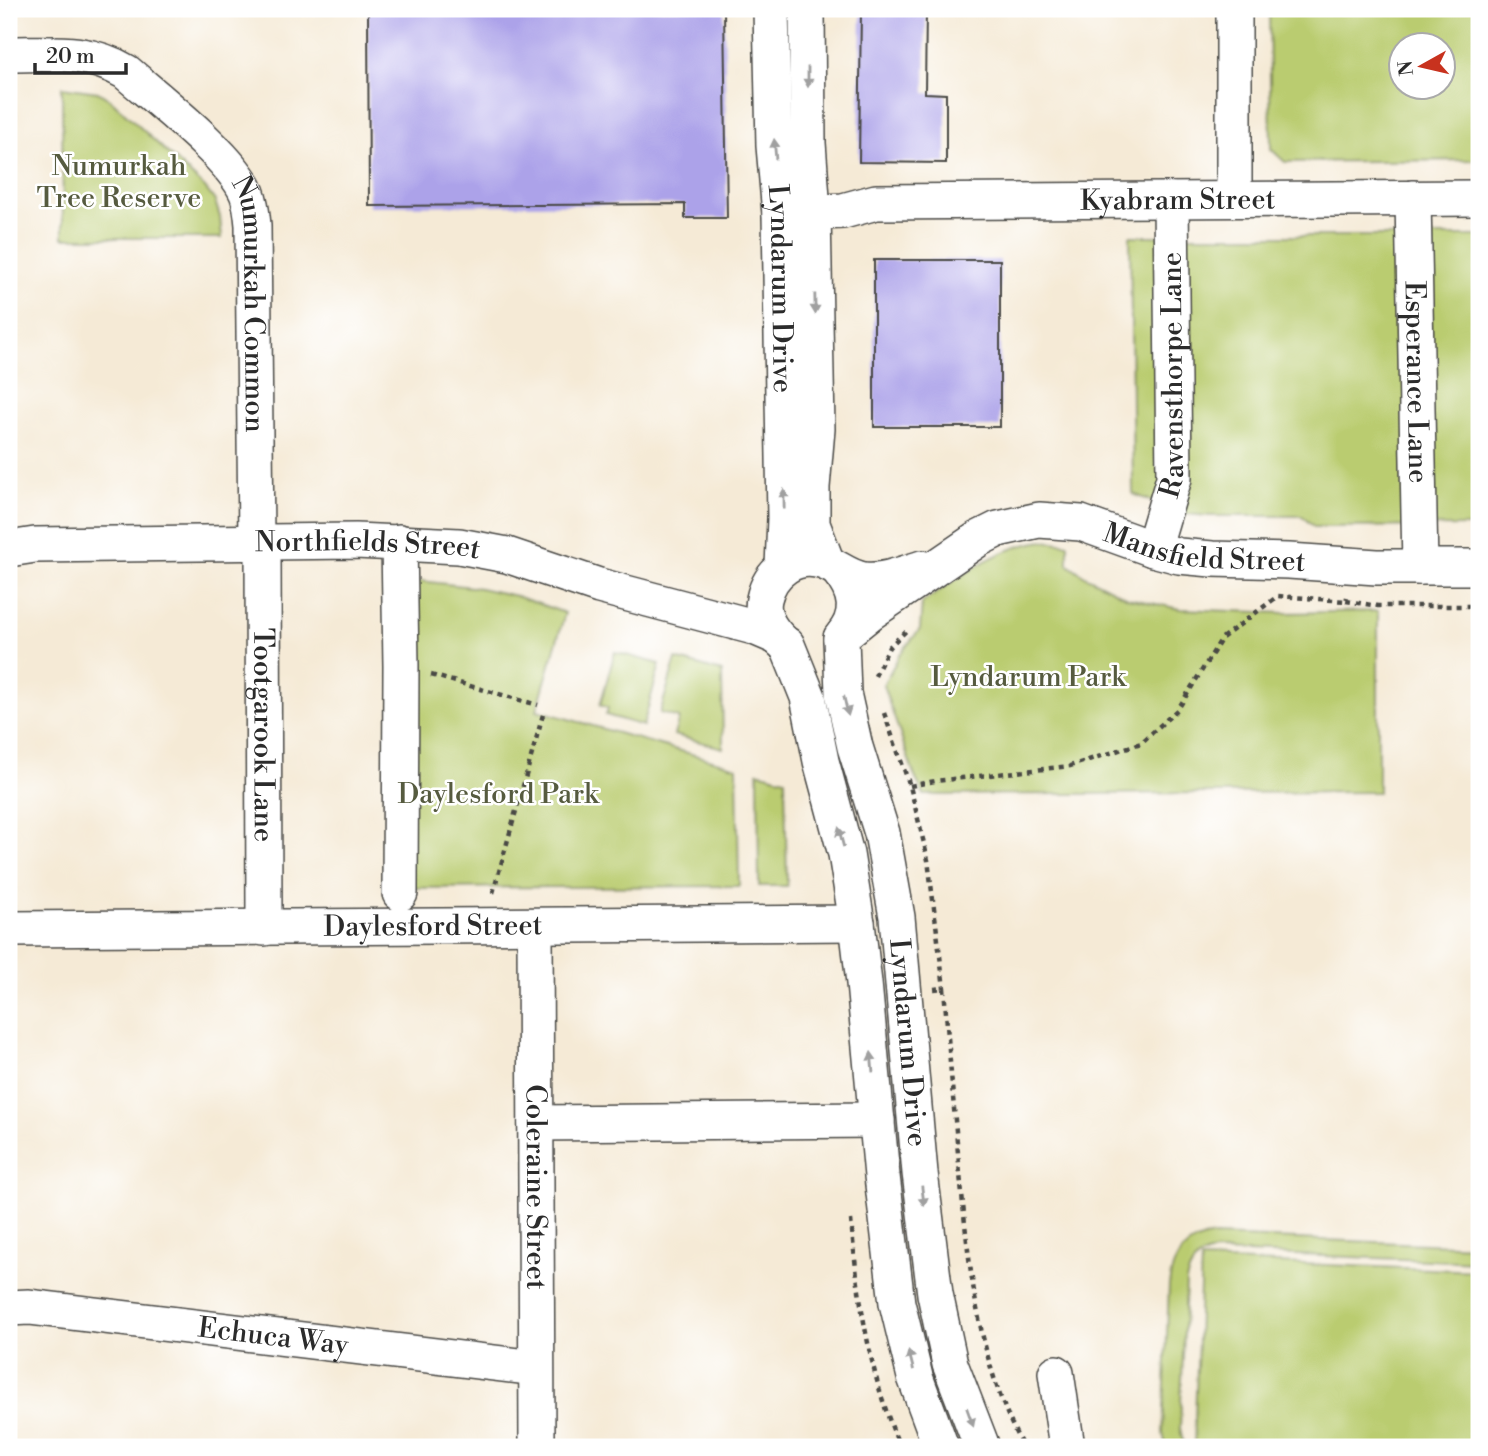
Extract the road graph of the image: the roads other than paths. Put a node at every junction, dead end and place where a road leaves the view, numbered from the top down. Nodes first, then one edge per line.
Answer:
1 (771, 9) edge
2 (807, 9) edge
3 (1234, 9) edge
4 (9, 54) edge
5 (1234, 198) junction
6 (1413, 198) junction
7 (1479, 198) edge
8 (1171, 200) junction
9 (796, 203) junction
10 (399, 542) junction
11 (260, 543) junction
12 (17, 545) edge
13 (1153, 549) junction
14 (942, 562) junction
15 (833, 567) junction
16 (1420, 567) junction
17 (1479, 567) edge
18 (779, 570) junction
19 (690, 609) junction
20 (843, 636) junction
21 (781, 641) junction
22 (400, 893) dead end
23 (858, 923) junction
24 (535, 926) junction
25 (264, 928) junction
26 (9, 929) edge
27 (877, 1120) junction
28 (536, 1123) junction
29 (9, 1308) edge
30 (536, 1368) junction
31 (1056, 1373) dead end
32 (537, 1447) edge
33 (942, 1447) edge
34 (982, 1447) edge
35 (1067, 1447) edge

9 -> 1 street, Lyndarum Drive
2 -> 9 street, Lyndarum Drive
3 - 5 street
4 - 11 street, Numurkah Common
5 - 6 street, Kyabram Street
5 - 8 street, Kyabram Street
6 - 7 street, Kyabram Street
6 - 16 street, Esperance Lane
8 - 9 street, Kyabram Street
8 - 13 street, Ravensthorpe Lane
9 -> 15 street, Lyndarum Drive
18 -> 9 street, Lyndarum Drive
10 - 11 street, Northfields Street
10 - 19 street, Northfields Street
10 - 22 street
11 - 12 street, Northfields Street
11 - 25 street, Tootgarook Lane
13 - 14 street, Mansfield Street
13 - 16 street, Mansfield Street
14 - 15 street, Mansfield Street
14 - 20 street, Mansfield Street
15 - 18 street
15 - 20 street
16 - 17 street, Mansfield Street
18 - 19 street, Northfields Street
18 - 21 street
19 - 21 street, Northfields Street
20 - 21 street
20 -> 34 street, Lyndarum Drive
23 -> 21 street, Lyndarum Drive
23 - 24 street, Daylesford Street
27 -> 23 street, Lyndarum Drive
24 - 25 street, Daylesford Street
24 - 28 street, Coleraine Street
25 - 26 street, Daylesford Street
27 - 28 street
33 -> 27 street, Lyndarum Drive
28 - 30 street, Coleraine Street
29 - 30 street, Echuca Way
30 - 32 street, Coleraine Street
31 - 35 street

